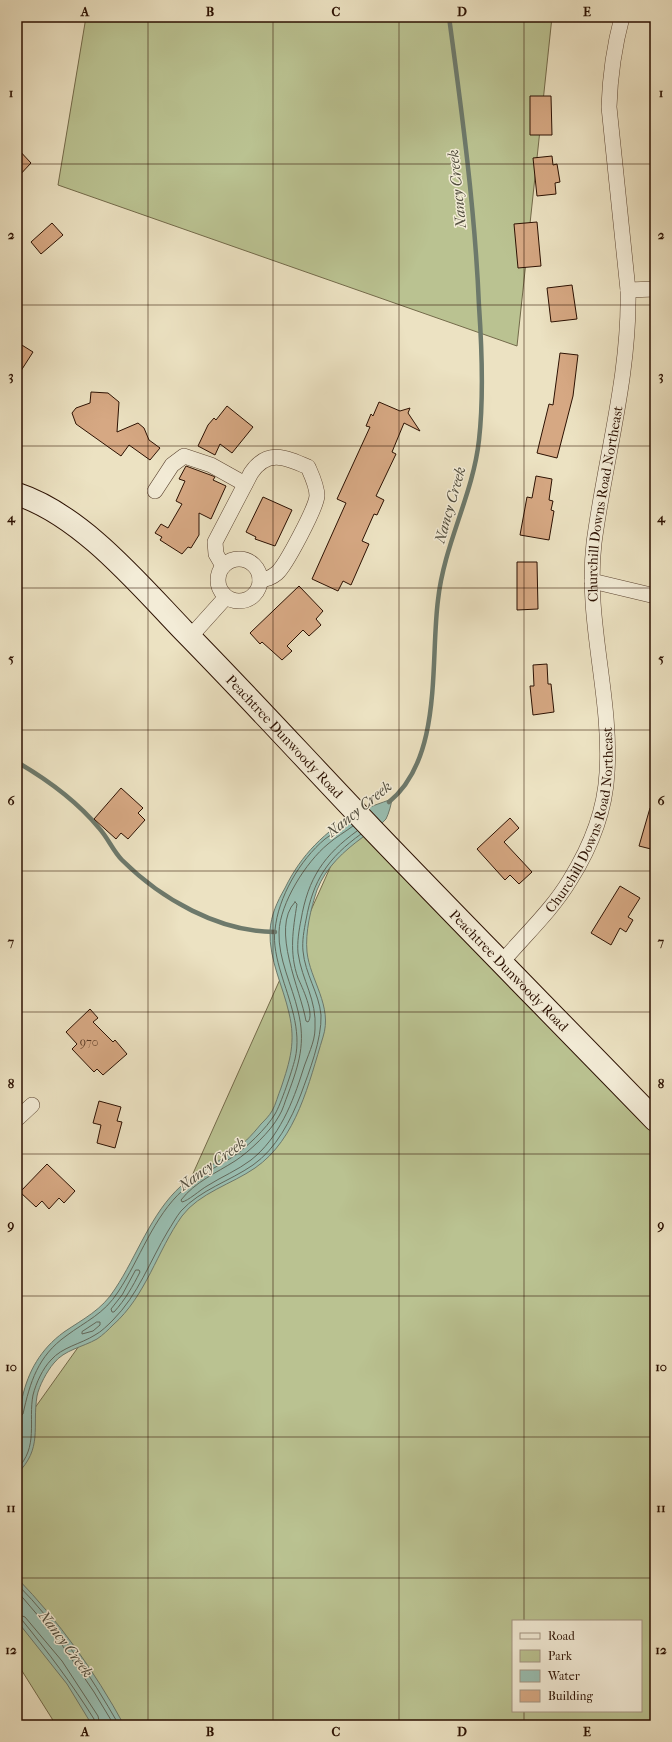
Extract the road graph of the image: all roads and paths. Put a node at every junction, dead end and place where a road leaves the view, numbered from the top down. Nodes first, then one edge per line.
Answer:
1 (622, 17) edge
2 (655, 289) edge
3 (628, 290) junction
4 (245, 484) junction
5 (155, 491) dead end
6 (17, 494) edge
7 (223, 566) junction
8 (260, 580) junction
9 (592, 581) junction
10 (655, 596) edge
11 (226, 597) junction
12 (190, 637) junction
13 (502, 962) junction
14 (32, 1105) dead end
15 (17, 1119) edge
16 (655, 1120) edge

1 - 3 street, Churchill Downs Road Northeast
2 - 3 street
3 - 9 street, Churchill Downs Road Northeast
4 - 5 street
4 - 7 street
4 - 8 street
6 - 12 main road, Peachtree Dunwoody Road
7 - 8 street
7 - 11 street
8 - 11 street
9 - 10 street
9 - 13 street, Churchill Downs Road Northeast
11 - 12 street
12 - 13 main road, Peachtree Dunwoody Road
13 - 16 main road, Peachtree Dunwoody Road
14 - 15 street

